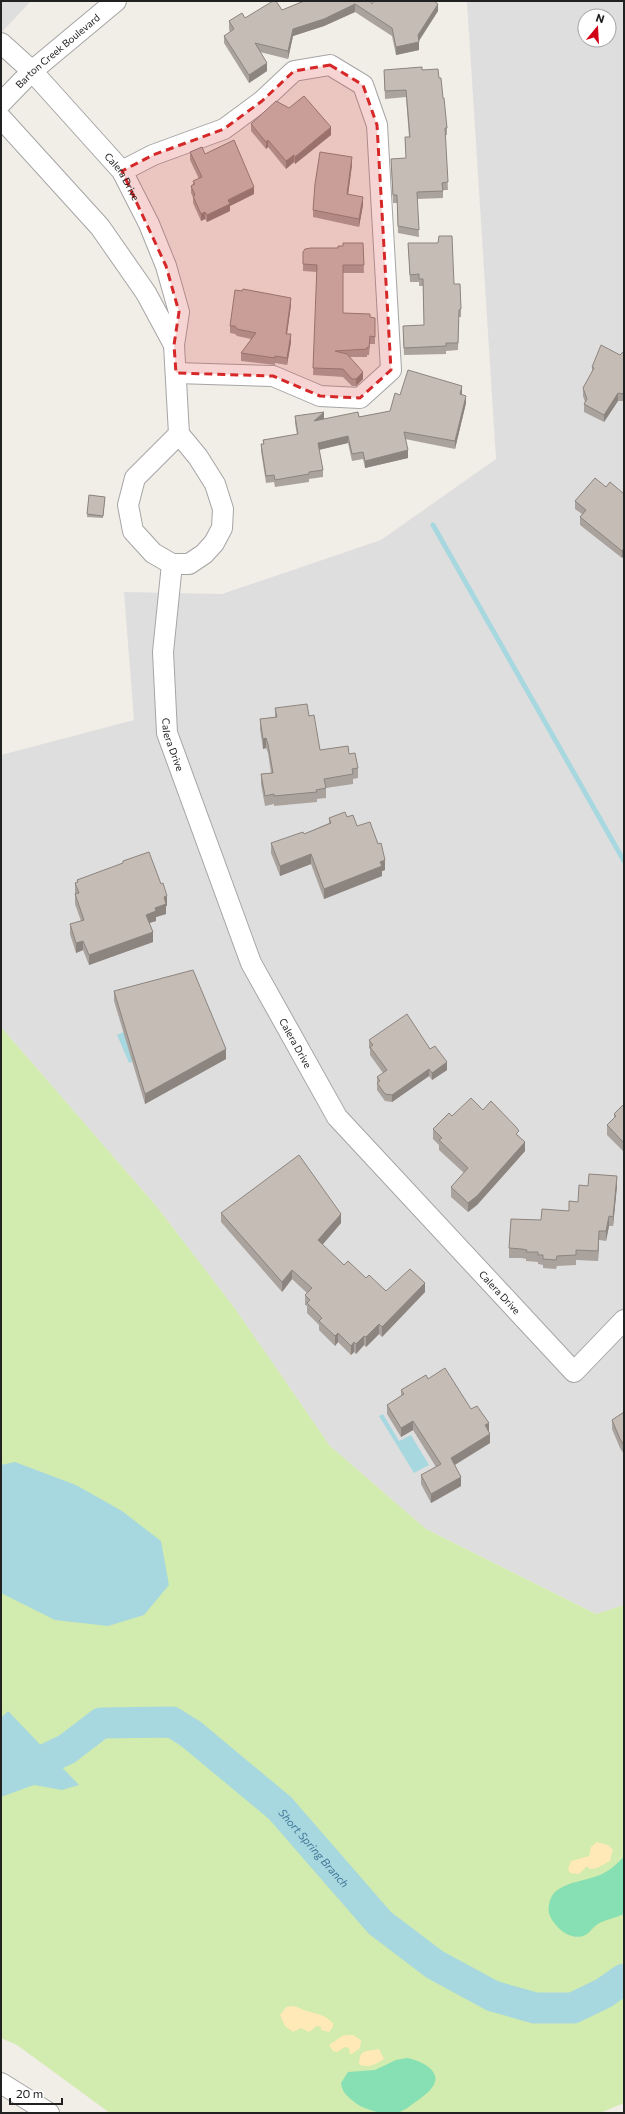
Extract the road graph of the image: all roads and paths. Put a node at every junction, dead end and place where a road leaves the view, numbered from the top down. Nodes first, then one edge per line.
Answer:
1 (116, 1) edge
2 (1, 43) edge
3 (32, 71) junction
4 (1, 104) edge
5 (1, 118) edge
6 (122, 171) junction
7 (174, 345) junction
8 (176, 373) junction
9 (179, 434) junction
10 (172, 564) junction
11 (624, 1320) edge
12 (1, 2083) edge
13 (48, 2113) edge

1 - 3 street, Barton Creek Boulevard
2 - 3 street, Calera Drive
3 - 4 street, Barton Creek Boulevard
3 - 6 street, Calera Drive
5 - 7 street, Calera Drive
6 - 7 street, Calera Drive
6 - 8 street
7 - 8 street, Calera Drive
8 - 9 street, Calera Drive
9 - 10 street
9 - 10 street
10 - 11 street, Calera Drive
12 - 13 street

